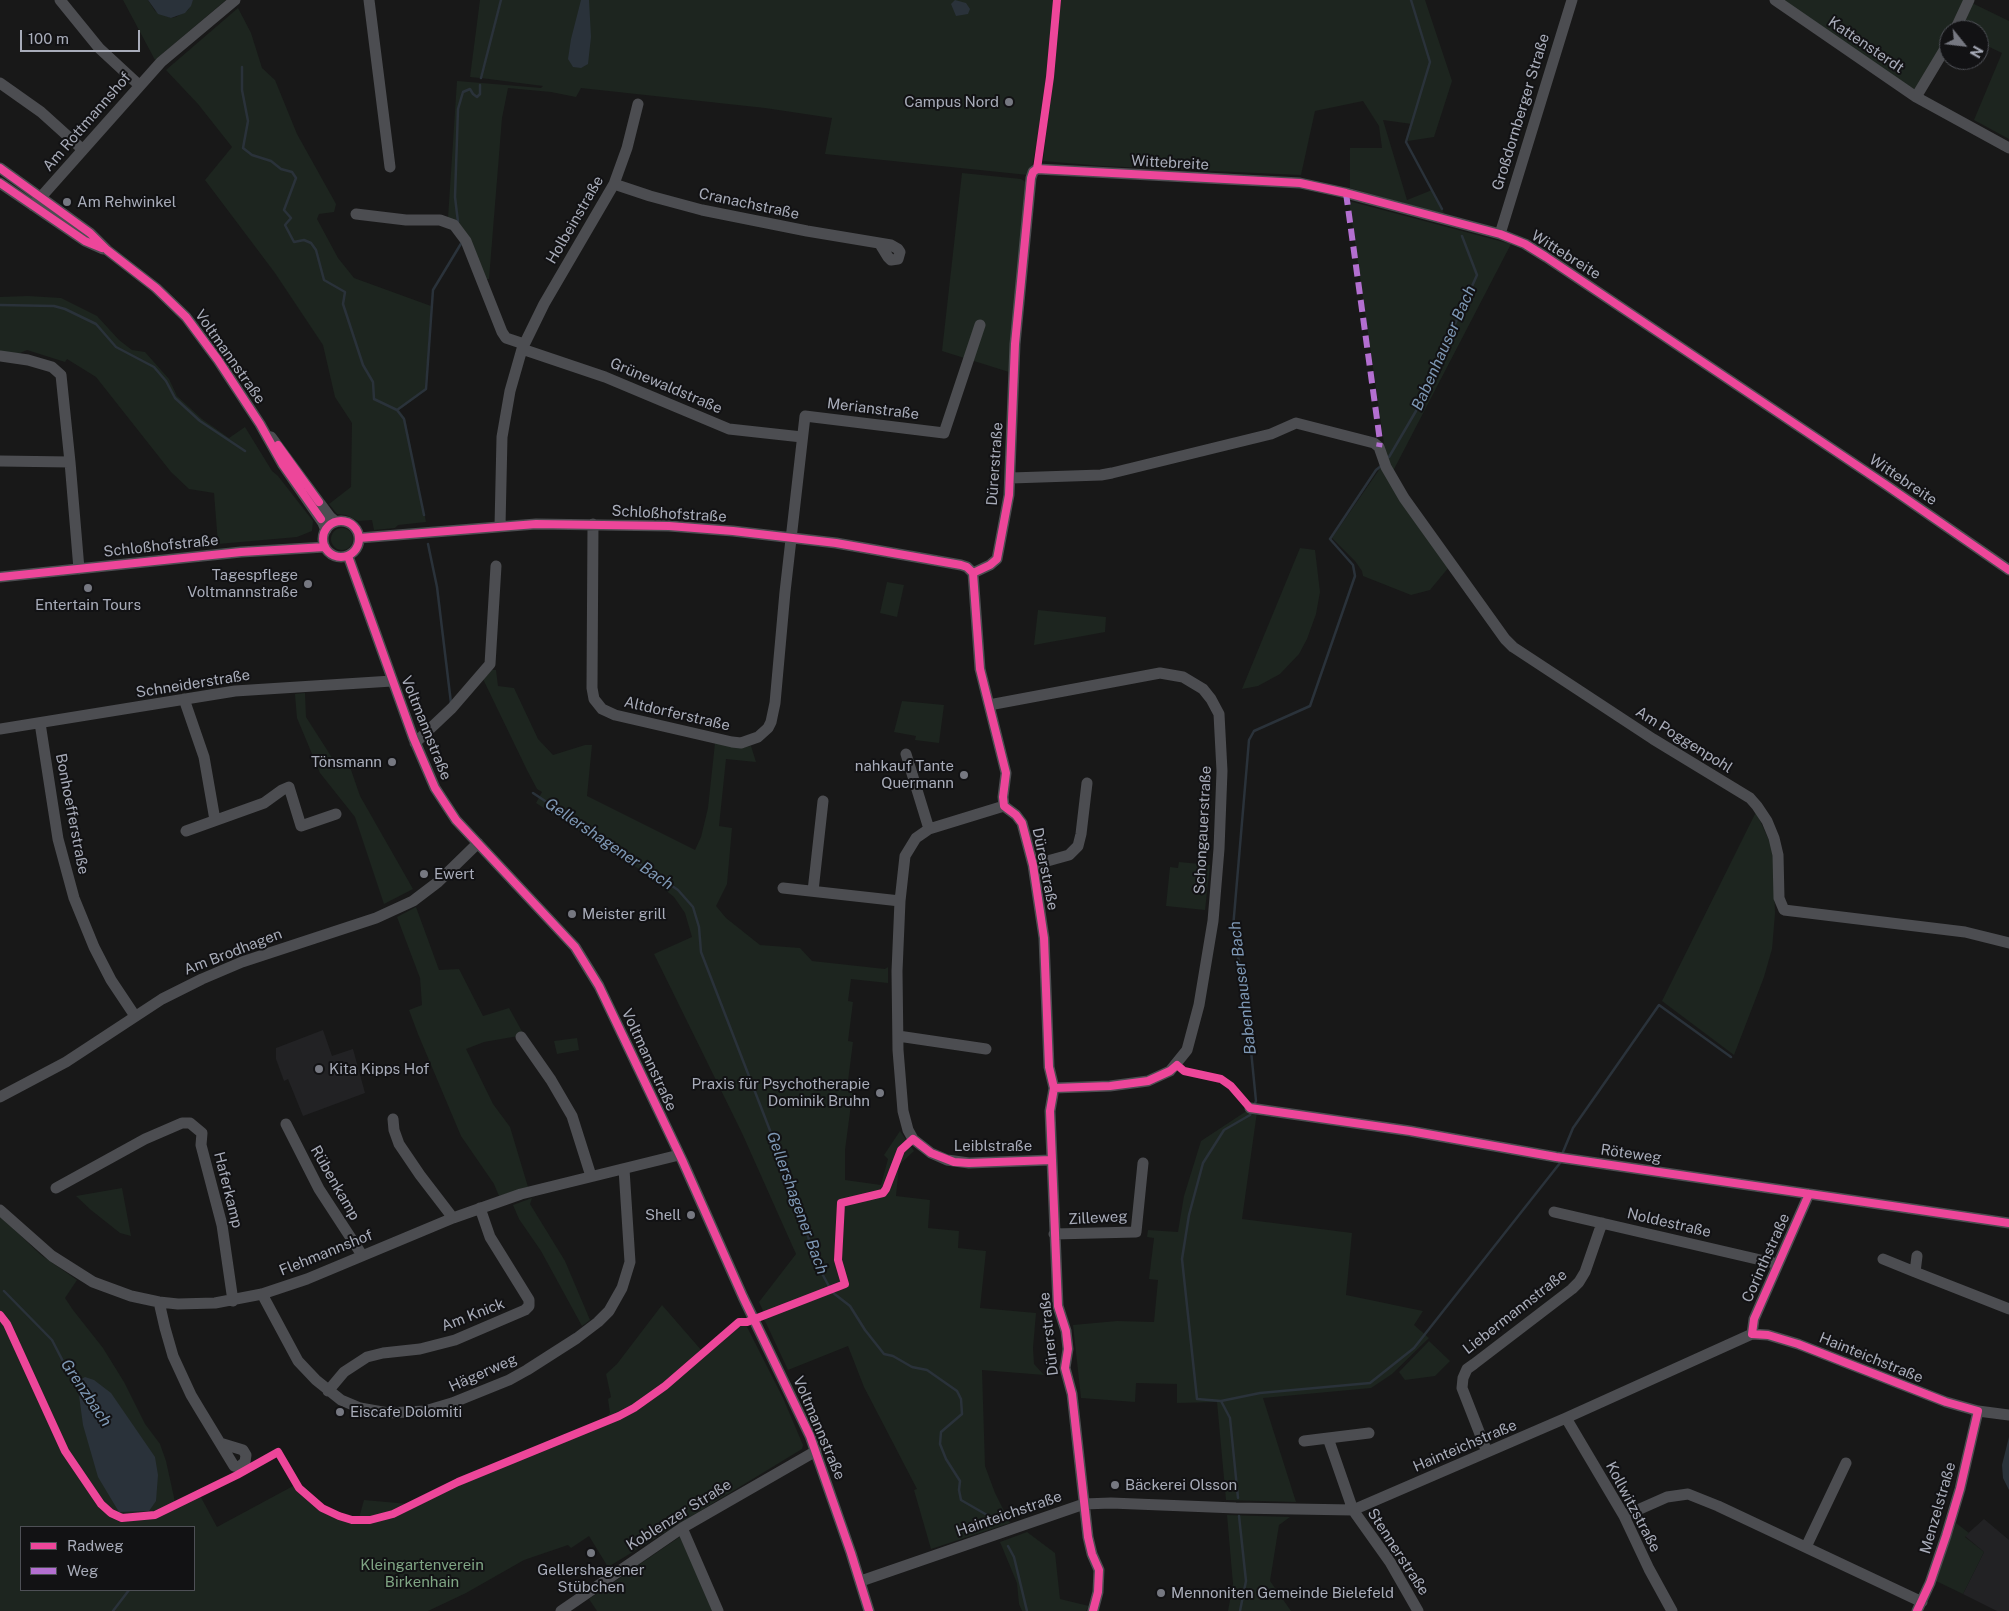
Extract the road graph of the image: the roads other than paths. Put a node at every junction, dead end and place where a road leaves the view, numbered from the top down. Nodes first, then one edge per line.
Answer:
1 (60, 0) edge
2 (234, 0) edge
3 (369, 0) edge
4 (1572, 0) edge
5 (1775, 0) edge
6 (1969, 0) edge
7 (1960, 20) edge
8 (1939, 59) edge
9 (0, 83) edge
10 (139, 85) junction
11 (1916, 97) junction
12 (638, 104) dead end
13 (2009, 148) edge
14 (82, 150) junction
15 (390, 167) dead end
16 (0, 168) edge
17 (1033, 172) joint
18 (0, 183) edge
19 (614, 184) junction
20 (36, 202) junction
21 (356, 214) dead end
22 (1500, 234) junction
23 (880, 244) dead end
24 (980, 325) dead end
25 (523, 347) junction
26 (0, 356) edge
27 (260, 424) junction
28 (802, 438) junction
29 (1379, 447) joint
30 (0, 462) edge
31 (70, 462) junction
32 (1010, 478) junction
33 (336, 522) junction
34 (593, 524) junction
35 (500, 526) junction
36 (326, 530) junction
37 (359, 538) junction
38 (792, 538) junction
39 (325, 547) junction
40 (348, 556) junction
41 (496, 566) dead end
42 (79, 569) junction
43 (2009, 570) edge
44 (973, 573) junction
45 (0, 577) edge
46 (392, 681) junction
47 (184, 700) junction
48 (989, 705) junction
49 (40, 723) junction
50 (0, 729) edge
51 (415, 743) junction
52 (906, 754) dead end
53 (1087, 783) dead end
54 (823, 802) dead end
55 (1004, 806) junction
56 (336, 814) dead end
57 (215, 820) junction
58 (929, 828) junction
59 (186, 831) dead end
60 (478, 843) junction
61 (1033, 866) junction
62 (783, 888) dead end
63 (813, 891) junction
64 (900, 900) junction
65 (2009, 943) edge
66 (134, 1016) junction
67 (898, 1036) junction
68 (521, 1037) dead end
69 (986, 1049) dead end
70 (1054, 1088) junction
71 (0, 1097) edge
72 (1252, 1108) dead end
73 (393, 1119) dead end
74 (286, 1124) dead end
75 (679, 1155) junction
76 (1051, 1160) junction
77 (1143, 1163) dead end
78 (624, 1169) junction
79 (591, 1176) junction
80 (56, 1188) dead end
81 (1809, 1194) junction
82 (480, 1208) junction
83 (0, 1210) edge
84 (1554, 1212) dead end
85 (453, 1218) junction
86 (1602, 1223) junction
87 (2009, 1223) edge
88 (1054, 1234) junction
89 (362, 1255) junction
90 (1917, 1256) dead end
91 (1883, 1259) dead end
92 (1778, 1264) junction
93 (1915, 1272) junction
94 (262, 1294) junction
95 (233, 1300) junction
96 (159, 1302) junction
97 (2009, 1309) edge
98 (1752, 1334) junction
99 (328, 1391) junction
100 (1978, 1411) junction
101 (2009, 1415) edge
102 (1566, 1418) junction
103 (1369, 1433) dead end
104 (1328, 1438) junction
105 (1304, 1441) dead end
106 (220, 1443) dead end
107 (816, 1451) junction
108 (1487, 1452) junction
109 (1846, 1463) dead end
110 (1084, 1504) junction
111 (1352, 1510) junction
112 (1624, 1516) junction
113 (682, 1528) junction
114 (1806, 1547) junction
115 (860, 1581) junction
116 (1920, 1606) edge
117 (561, 1611) edge
118 (718, 1611) edge
119 (868, 1611) edge
120 (1093, 1611) edge
121 (1418, 1611) edge
122 (1672, 1611) edge

1 - 10 street
2 - 10 street, Am Rottmannshof
3 - 15 street
4 - 22 street, Großdornberger Straße
5 - 11 street, Kattensterdt
6 - 7 street
8 - 11 street
9 - 14 street
10 - 14 street, Am Rottmannshof
11 - 13 street, Kattensterdt
12 - 19 street, Holbeinstraße
14 - 20 street, Am Rottmannshof
16 - 20 street, Voltmannstraße
17 - 22 street, Wittebreite
17 - 32 street, Dürerstraße
18 - 20 street, Voltmannstraße
19 - 23 street, Cranachstraße
19 - 25 street, Holbeinstraße
20 - 27 street, Voltmannstraße
21 - 25 street
22 - 43 street, Wittebreite
24 - 28 street, Merianstraße
25 - 28 street, Grünewaldstraße
25 - 35 street, Holbeinstraße
26 - 31 street
27 - 33 street, Voltmannstraße
27 - 36 street, Voltmannstraße
28 - 38 street, Merianstraße
29 - 32 street, Dürerstraße
29 - 65 street, Am Poggenpohl
30 - 31 street
31 - 42 street
32 - 44 street, Dürerstraße
33 - 36 street
33 - 37 street
34 - 35 street, Schloßhofstraße
34 - 38 street, Schloßhofstraße
34 - 38 street, Altdorferstraße
35 - 37 street, Schloßhofstraße
36 - 39 street
37 - 40 street
38 - 44 street, Schloßhofstraße
39 - 40 street
39 - 42 street, Schloßhofstraße
40 - 46 street, Voltmannstraße
41 - 51 street
42 - 45 street, Schloßhofstraße
44 - 48 street
46 - 47 street, Schneiderstraße
46 - 51 street, Voltmannstraße
47 - 49 street, Schneiderstraße
47 - 57 street
48 - 55 street
48 - 70 street, Schongauerstraße
49 - 50 street, Schneiderstraße
49 - 66 street, Bonhoefferstraße
51 - 60 street, Voltmannstraße
52 - 58 street
53 - 61 street
54 - 63 street
55 - 58 street, Leiblstraße
55 - 61 street, Dürerstraße
56 - 57 street
57 - 59 street
58 - 64 street, Leiblstraße
60 - 66 street, Am Brodhagen
60 - 75 street, Voltmannstraße
61 - 70 street, Dürerstraße
62 - 63 street
63 - 64 street
64 - 67 street, Leiblstraße
66 - 71 street, Am Brodhagen
67 - 69 street
67 - 76 street, Leiblstraße
68 - 79 street
70 - 76 street, Dürerstraße
72 - 81 street, Röteweg
73 - 85 street
74 - 89 street, Rübenkamp
75 - 78 street, Flehmannshof
75 - 107 street, Voltmannstraße
76 - 88 street, Dürerstraße
77 - 88 street, Zilleweg
78 - 79 street, Flehmannshof
78 - 99 street, Hägerweg
79 - 82 street, Flehmannshof
80 - 95 street, Haferkamp
81 - 87 street, Röteweg
81 - 92 street, Corinthstraße
82 - 85 street, Flehmannshof
82 - 99 street, Am Knick
83 - 96 street, Flehmannshof
84 - 86 street, Noldestraße
85 - 89 street, Flehmannshof
86 - 92 street, Noldestraße
86 - 108 street, Liebermannstraße
88 - 110 street, Dürerstraße
89 - 94 street, Flehmannshof
90 - 93 street
91 - 93 street
92 - 98 street, Corinthstraße
93 - 97 street
94 - 95 street, Flehmannshof
94 - 99 street, Hägerweg
95 - 96 street, Flehmannshof
96 - 106 street
98 - 100 street, Hainteichstraße
98 - 102 street, Hainteichstraße
100 - 101 street, Hainteichstraße
100 - 116 street, Menzelstraße
102 - 108 street, Hainteichstraße
102 - 112 street, Kollwitzstraße
103 - 104 street
104 - 105 street
104 - 111 street
107 - 113 street, Koblenzer Straße
107 - 115 street, Voltmannstraße
108 - 111 street, Hainteichstraße
109 - 114 street
110 - 111 street, Hainteichstraße
110 - 115 street, Hainteichstraße
110 - 120 street, Dürerstraße
111 - 121 street, Stennerstraße
112 - 114 street, Menzelstraße
112 - 122 street, Kollwitzstraße
113 - 117 street, Koblenzer Straße
113 - 118 street
114 - 116 street, Menzelstraße
115 - 119 street, Voltmannstraße

